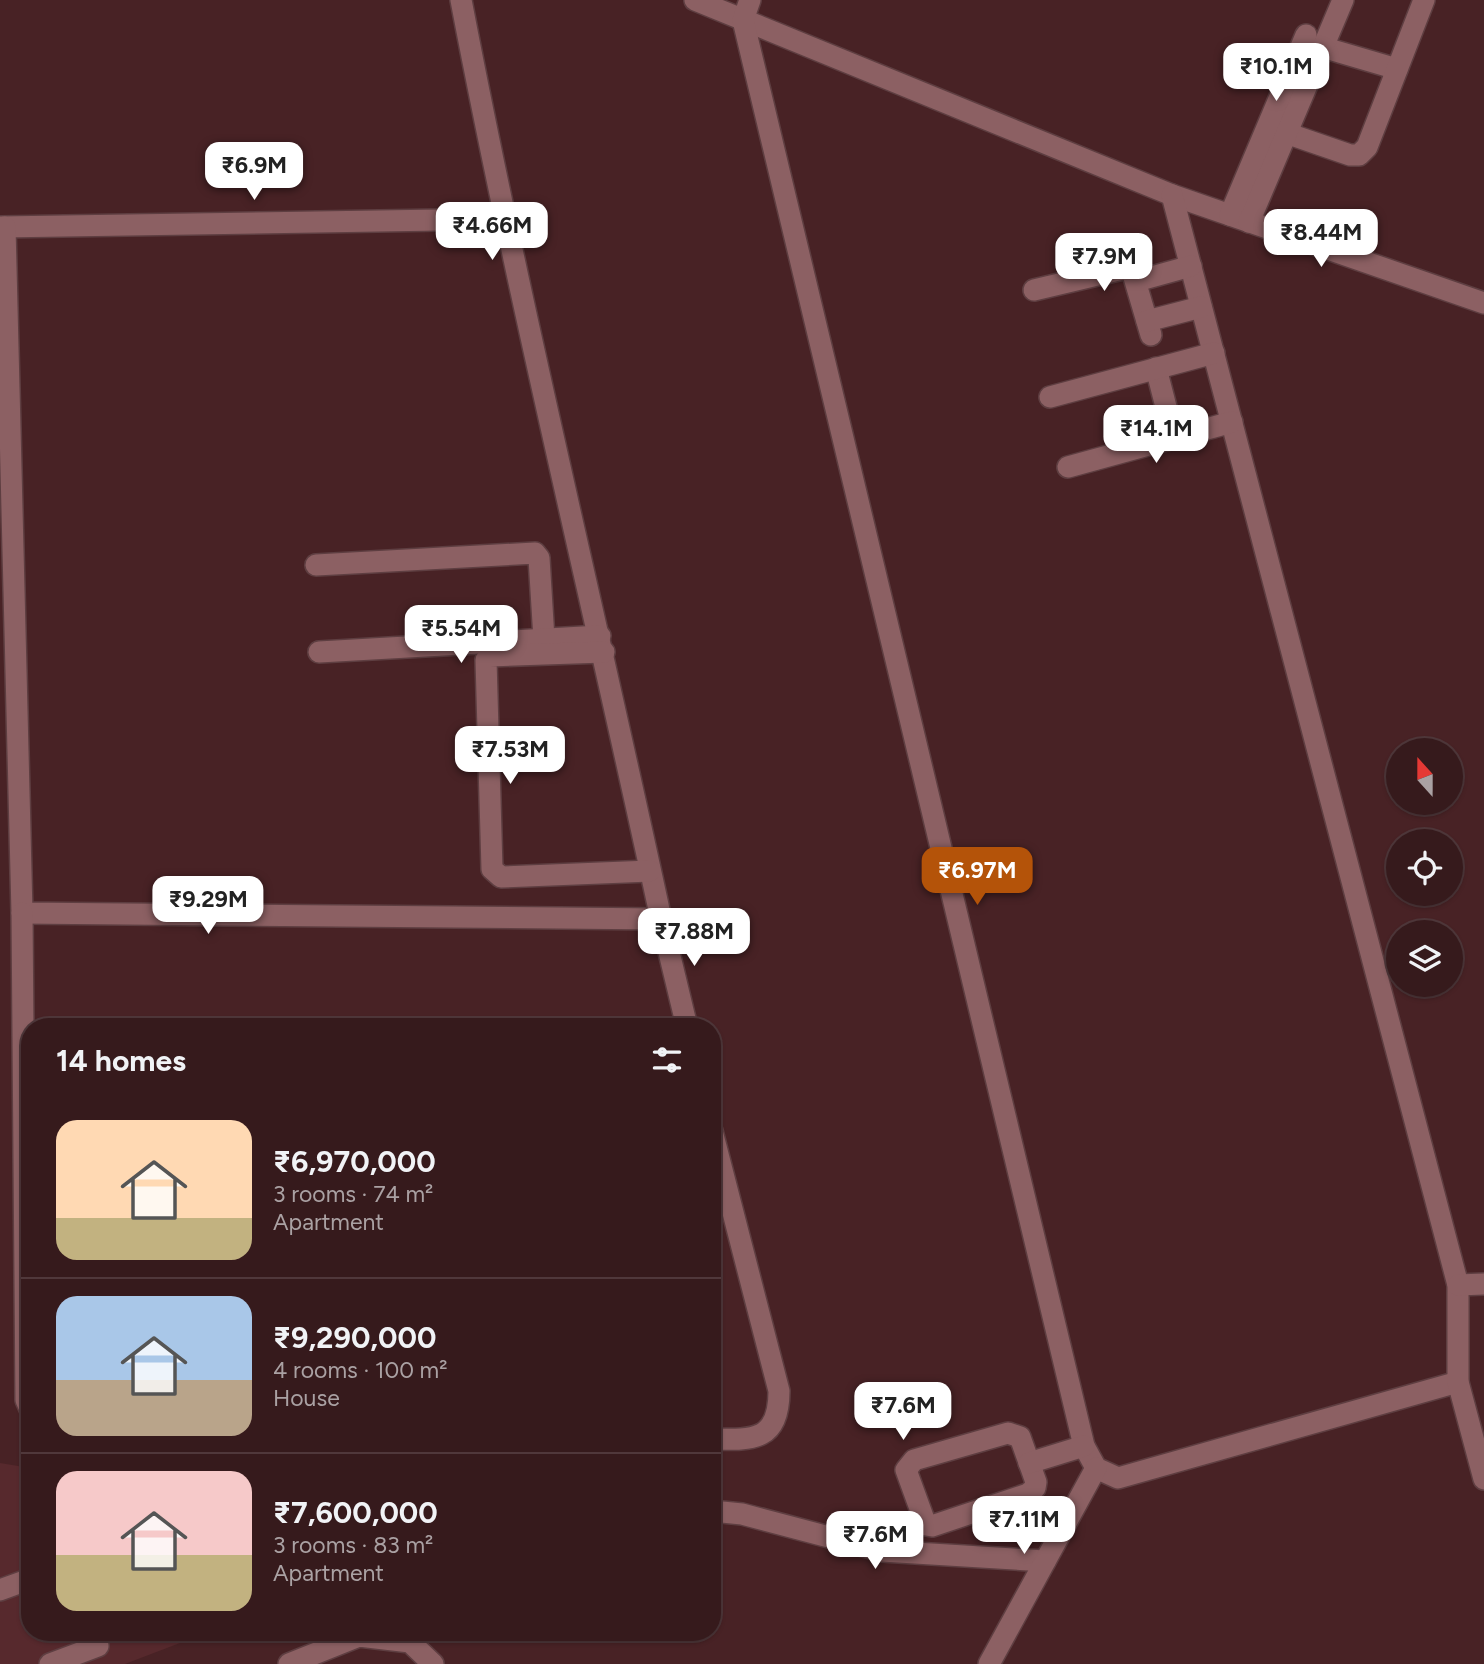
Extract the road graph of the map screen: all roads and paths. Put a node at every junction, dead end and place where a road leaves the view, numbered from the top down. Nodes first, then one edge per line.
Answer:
1 (461, 0) edge
2 (695, 0) edge
3 (1343, 0) edge
4 (1424, 0) edge
5 (746, 10) edge
6 (1314, 41) junction
7 (1397, 69) junction
8 (1286, 133) junction
9 (1172, 195) junction
10 (503, 219) junction
11 (1239, 219) junction
12 (2, 227) edge
13 (1191, 266) junction
14 (1136, 281) junction
15 (1034, 290) dead end
16 (1484, 303) edge
17 (1201, 307) junction
18 (1214, 353) junction
19 (1156, 368) junction
20 (1050, 397) dead end
21 (1232, 422) junction
22 (1174, 438) junction
23 (1068, 467) dead end
24 (316, 565) dead end
25 (544, 639) junction
26 (602, 644) junction
27 (320, 652) dead end
28 (650, 871) junction
29 (22, 913) junction
30 (660, 919) junction
31 (24, 1018) edge
32 (685, 1018) edge
33 (721, 1190) edge
34 (1484, 1284) edge
35 (1458, 1285) junction
36 (1458, 1382) junction
37 (721, 1439) edge
38 (1084, 1446) junction
39 (1029, 1463) junction
40 (1096, 1468) junction
41 (1484, 1479) edge
42 (721, 1512) edge
43 (1045, 1561) junction
44 (21, 1583) edge
45 (0, 1591) edge
46 (344, 1641) edge
47 (404, 1641) edge
48 (98, 1648) edge
49 (50, 1664) edge
50 (289, 1664) edge
51 (433, 1664) edge
52 (989, 1664) edge

1 - 10 street
2 - 5 street
3 - 6 street
4 - 7 street
5 - 9 street
5 - 38 street
6 - 7 street
6 - 8 street
6 - 11 street
7 - 8 street
8 - 11 street
9 - 11 street
9 - 13 street
10 - 12 street
10 - 26 street
11 - 16 street
12 - 29 street
13 - 14 street
13 - 17 street
14 - 15 street
14 - 17 street
17 - 18 street
18 - 19 street
18 - 21 street
19 - 20 street
19 - 22 street
21 - 22 street
21 - 35 street
22 - 23 street
24 - 25 street
25 - 26 street
25 - 27 street
26 - 28 street
26 - 28 street
28 - 30 street
29 - 30 street
29 - 31 street
30 - 32 street
33 - 37 street
34 - 35 street
35 - 36 street
36 - 40 street
36 - 41 street
38 - 39 street
38 - 40 street
39 - 39 street
40 - 43 street
42 - 43 street
43 - 52 street
44 - 45 street
46 - 50 street
47 - 51 street
48 - 49 street

